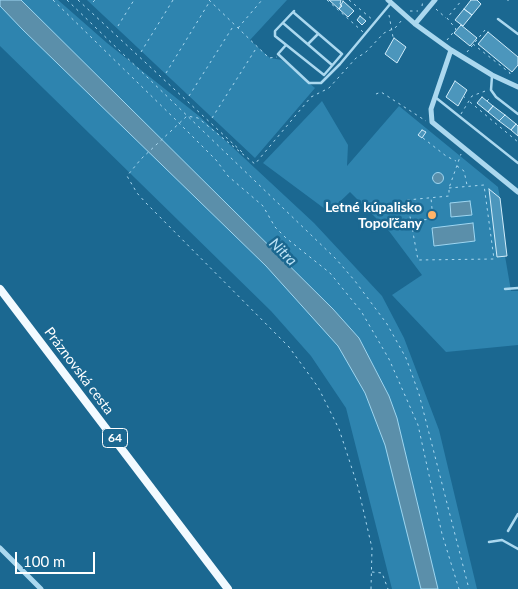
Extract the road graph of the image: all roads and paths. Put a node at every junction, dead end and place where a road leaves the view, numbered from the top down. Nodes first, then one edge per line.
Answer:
1 (53, 0) edge
2 (67, 0) edge
3 (78, 0) edge
4 (134, 0) edge
5 (174, 0) edge
6 (262, 0) edge
7 (327, 0) edge
8 (349, 0) edge
9 (422, 0) edge
10 (435, 0) edge
11 (462, 0) edge
12 (210, 1) edge
13 (390, 1) edge
14 (434, 8) dead end
15 (410, 12) dead end
16 (389, 15) dead end
17 (447, 18) junction
18 (498, 19) dead end
19 (402, 20) dead end
20 (375, 22) junction
21 (283, 23) junction
22 (234, 24) junction
23 (415, 24) junction
24 (118, 26) dead end
25 (238, 28) junction
26 (392, 30) junction
27 (485, 30) dead end
28 (318, 34) junction
29 (366, 34) junction
30 (518, 34) edge
31 (393, 37) dead end
32 (447, 41) dead end
33 (308, 44) junction
34 (473, 44) junction
35 (286, 45) junction
36 (257, 46) junction
37 (451, 50) junction
38 (141, 52) dead end
39 (466, 53) dead end
40 (278, 54) junction
41 (332, 65) junction
42 (166, 73) dead end
43 (492, 75) junction
44 (509, 77) dead end
45 (518, 87) edge
46 (488, 90) dead end
47 (376, 94) dead end
48 (189, 96) dead end
49 (434, 96) junction
50 (463, 96) dead end
51 (491, 97) dead end
52 (469, 101) junction
53 (487, 101) dead end
54 (483, 108) dead end
55 (480, 111) junction
56 (518, 114) edge
57 (187, 116) junction
58 (459, 116) junction
59 (494, 117) dead end
60 (212, 118) dead end
61 (491, 120) junction
62 (178, 122) junction
63 (430, 123) dead end
64 (517, 135) dead end
65 (423, 138) dead end
66 (514, 138) junction
67 (518, 142) edge
68 (242, 152) dead end
69 (462, 153) dead end
70 (457, 161) junction
71 (518, 163) edge
72 (456, 165) junction
73 (468, 186) junction
74 (449, 188) junction
75 (518, 192) edge
76 (431, 198) junction
77 (411, 221) junction
78 (518, 288) edge
79 (0, 289) edge
80 (505, 289) dead end
81 (518, 514) edge
82 (508, 530) dead end
83 (489, 542) dead end
84 (0, 548) edge
85 (518, 549) edge
86 (371, 572) junction
87 (41, 589) edge
88 (228, 589) edge
89 (370, 589) edge
90 (388, 589) edge
91 (459, 589) edge
92 (469, 589) edge

1 - 62 path
2 - 57 path
3 - 68 path
4 - 24 path
5 - 38 path
6 - 25 path
7 - 29 path
8 - 20 path
9 - 15 path
10 - 23 street
11 - 17 path
12 - 22 path
12 - 42 path
13 - 20 lane
13 - 23 street
14 - 17 path
16 - 26 path
17 - 32 path
18 - 30 lane
19 - 26 path
20 - 29 lane
21 - 28 lane
21 - 33 lane
21 - 35 lane
22 - 25 path
22 - 48 path
23 - 37 street
25 - 36 path
26 - 31 path
26 - 57 path
27 - 34 path
28 - 33 lane
28 - 41 lane
29 - 40 lane
33 - 41 lane
34 - 39 path
34 - 44 path
35 - 40 lane
35 - 41 lane
36 - 40 path
36 - 60 path
37 - 43 street
37 - 49 street
43 - 45 street
43 - 56 lane
46 - 52 path
47 - 63 path
49 - 58 lane
49 - 75 street
50 - 52 path
51 - 53 path
52 - 55 path
52 - 58 path
54 - 55 path
55 - 61 path
57 - 62 path
57 - 92 path
58 - 71 lane
59 - 61 path
61 - 66 path
62 - 86 path
62 - 91 path
64 - 66 path
65 - 70 path
66 - 67 path
69 - 70 path
70 - 72 path
72 - 73 path
72 - 74 path
73 - 74 path
73 - 77 path
74 - 76 path
76 - 77 path
76 - 77 path
78 - 80 lane
79 - 88 main road, Práznovská cesta / 64
81 - 82 lane
83 - 85 lane
84 - 87 street
86 - 89 path
86 - 90 path

